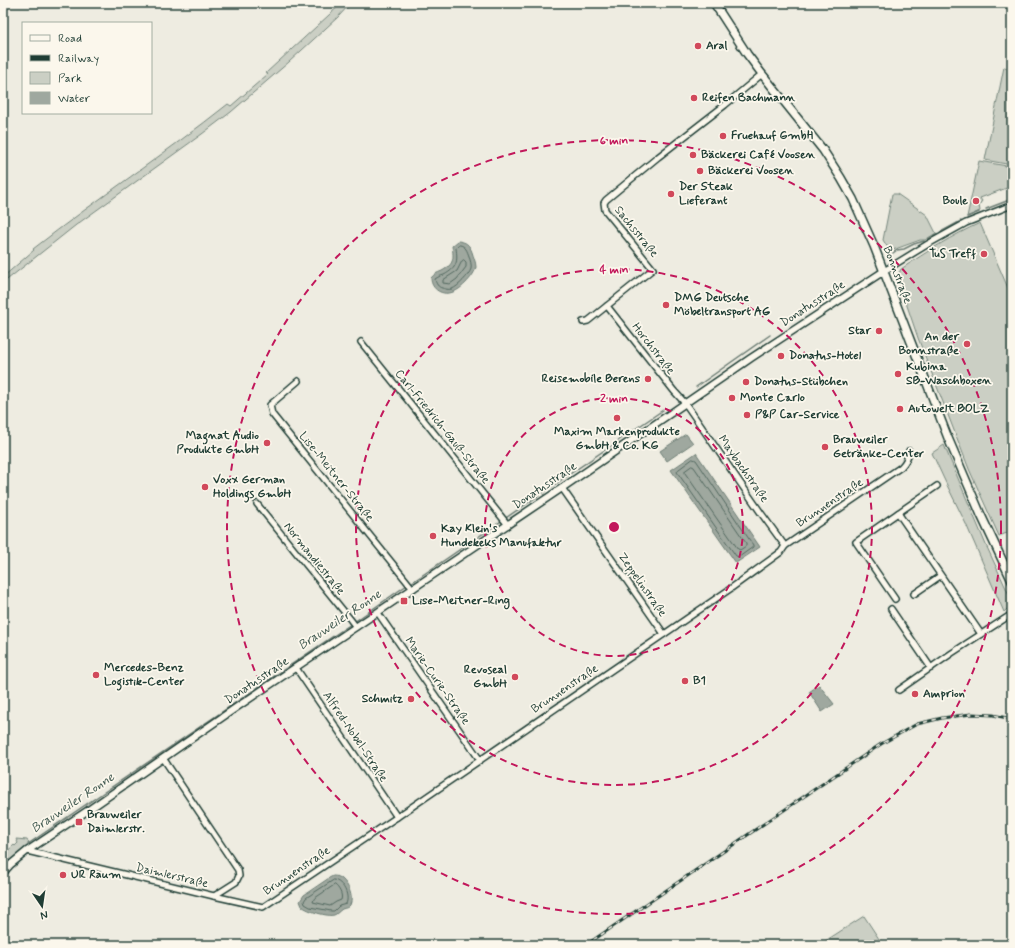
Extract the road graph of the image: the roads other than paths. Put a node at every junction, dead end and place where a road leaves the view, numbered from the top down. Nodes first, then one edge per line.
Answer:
1 (714, 3) edge
2 (762, 74) junction
3 (1012, 205) edge
4 (884, 271) junction
5 (607, 306) junction
6 (582, 322) dead end
7 (361, 342) dead end
8 (298, 381) dead end
9 (685, 403) junction
10 (909, 451) dead end
11 (936, 486) dead end
12 (562, 488) junction
13 (257, 504) dead end
14 (898, 513) junction
15 (507, 523) junction
16 (785, 546) junction
17 (940, 576) junction
18 (1012, 581) edge
19 (412, 588) junction
20 (914, 594) dead end
21 (895, 599) dead end
22 (891, 610) dead end
23 (378, 613) junction
24 (1012, 614) edge
25 (356, 626) junction
26 (664, 634) junction
27 (981, 634) junction
28 (296, 668) junction
29 (931, 668) junction
30 (899, 690) dead end
31 (163, 758) junction
32 (480, 760) junction
33 (398, 817) junction
34 (27, 851) junction
35 (3, 873) edge
36 (214, 896) junction

1 - 2 main road, Bonnstraße
2 - 4 main road, Bonnstraße
2 - 5 street, Sachsstraße
3 - 4 street, Donatusstraße
4 - 9 street, Donatusstraße
4 - 18 main road, Bonnstraße
5 - 6 street, Sachsstraße
5 - 9 street, Horchstraße
7 - 15 street, Carl-Friedrich-Gauß-Straße
8 - 19 street, Lise-Meitner-Straße
9 - 12 street, Donatusstraße
9 - 16 street, Maybachstraße
10 - 16 street, Brunnenstraße
11 - 14 street
12 - 15 street, Donatusstraße
12 - 26 street, Zeppelinstraße
13 - 25 street, Normandiestraße
14 - 17 street
14 - 21 street
15 - 19 street, Donatusstraße
16 - 26 street, Brunnenstraße
17 - 20 street
17 - 27 street
19 - 23 street, Donatusstraße
22 - 29 street
23 - 25 street, Donatusstraße
23 - 32 street, Marie-Curie-Straße
24 - 27 street
25 - 28 street, Donatusstraße
26 - 32 street, Brunnenstraße
27 - 29 street
28 - 31 street, Donatusstraße
28 - 33 street, Alfred-Nobel-Straße
29 - 30 street
31 - 34 street, Donatusstraße
31 - 36 street, Daimlerstraße
32 - 33 street, Brunnenstraße
33 - 36 street, Brunnenstraße
34 - 35 street, Donatusstraße
34 - 36 street, Daimlerstraße

